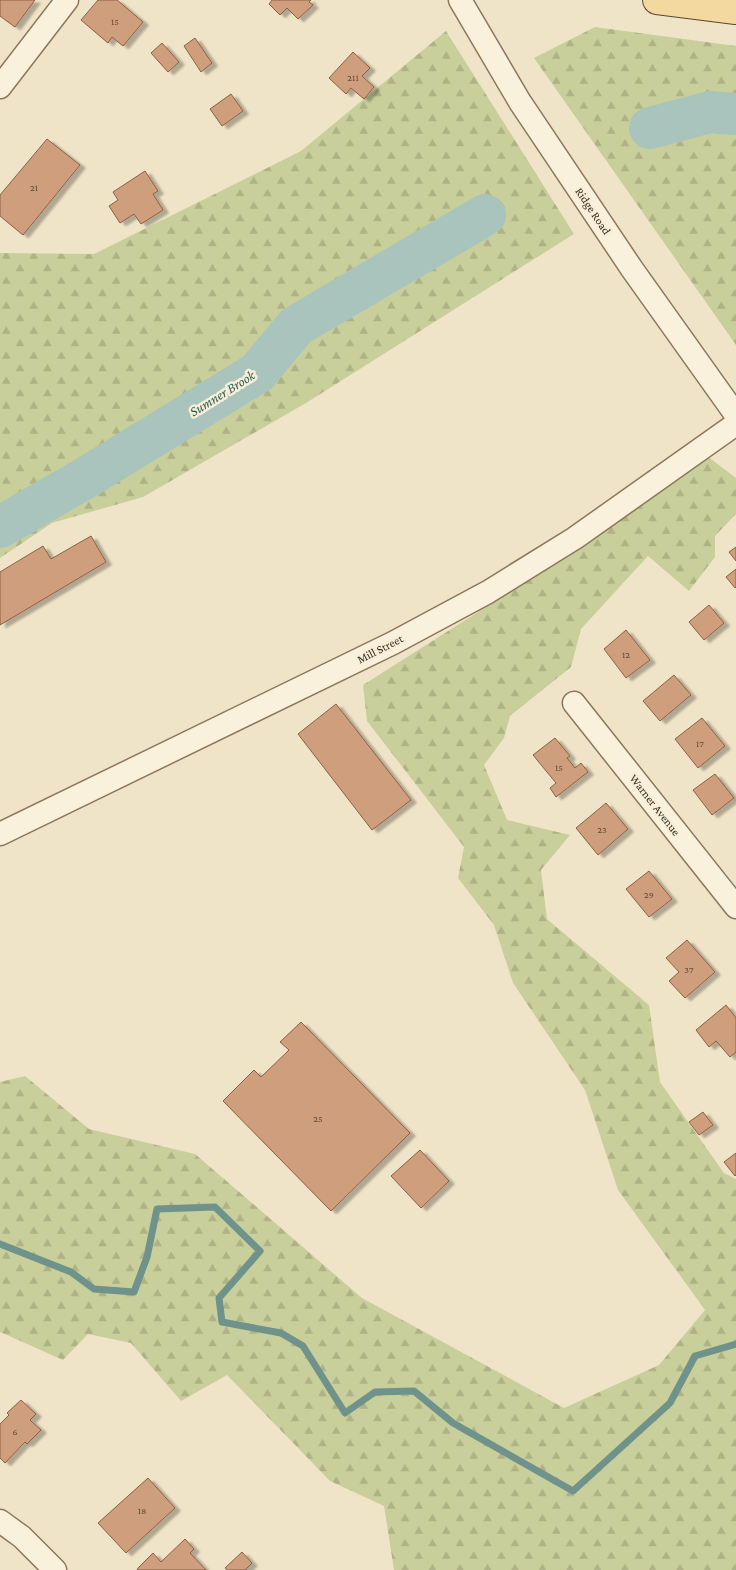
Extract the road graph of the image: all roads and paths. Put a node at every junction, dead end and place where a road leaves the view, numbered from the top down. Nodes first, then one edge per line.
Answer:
1 (67, 0) edge
2 (460, 0) edge
3 (658, 0) edge
4 (736, 10) edge
5 (0, 87) edge
6 (736, 415) edge
7 (736, 424) edge
8 (574, 703) dead end
9 (0, 834) edge
10 (736, 907) edge
11 (0, 1521) edge
12 (55, 1570) edge

1 - 5 street
2 - 6 street, Ridge Road
3 - 4 main road
7 - 9 street, Mill Street
8 - 10 street, Warner Avenue
11 - 12 street

